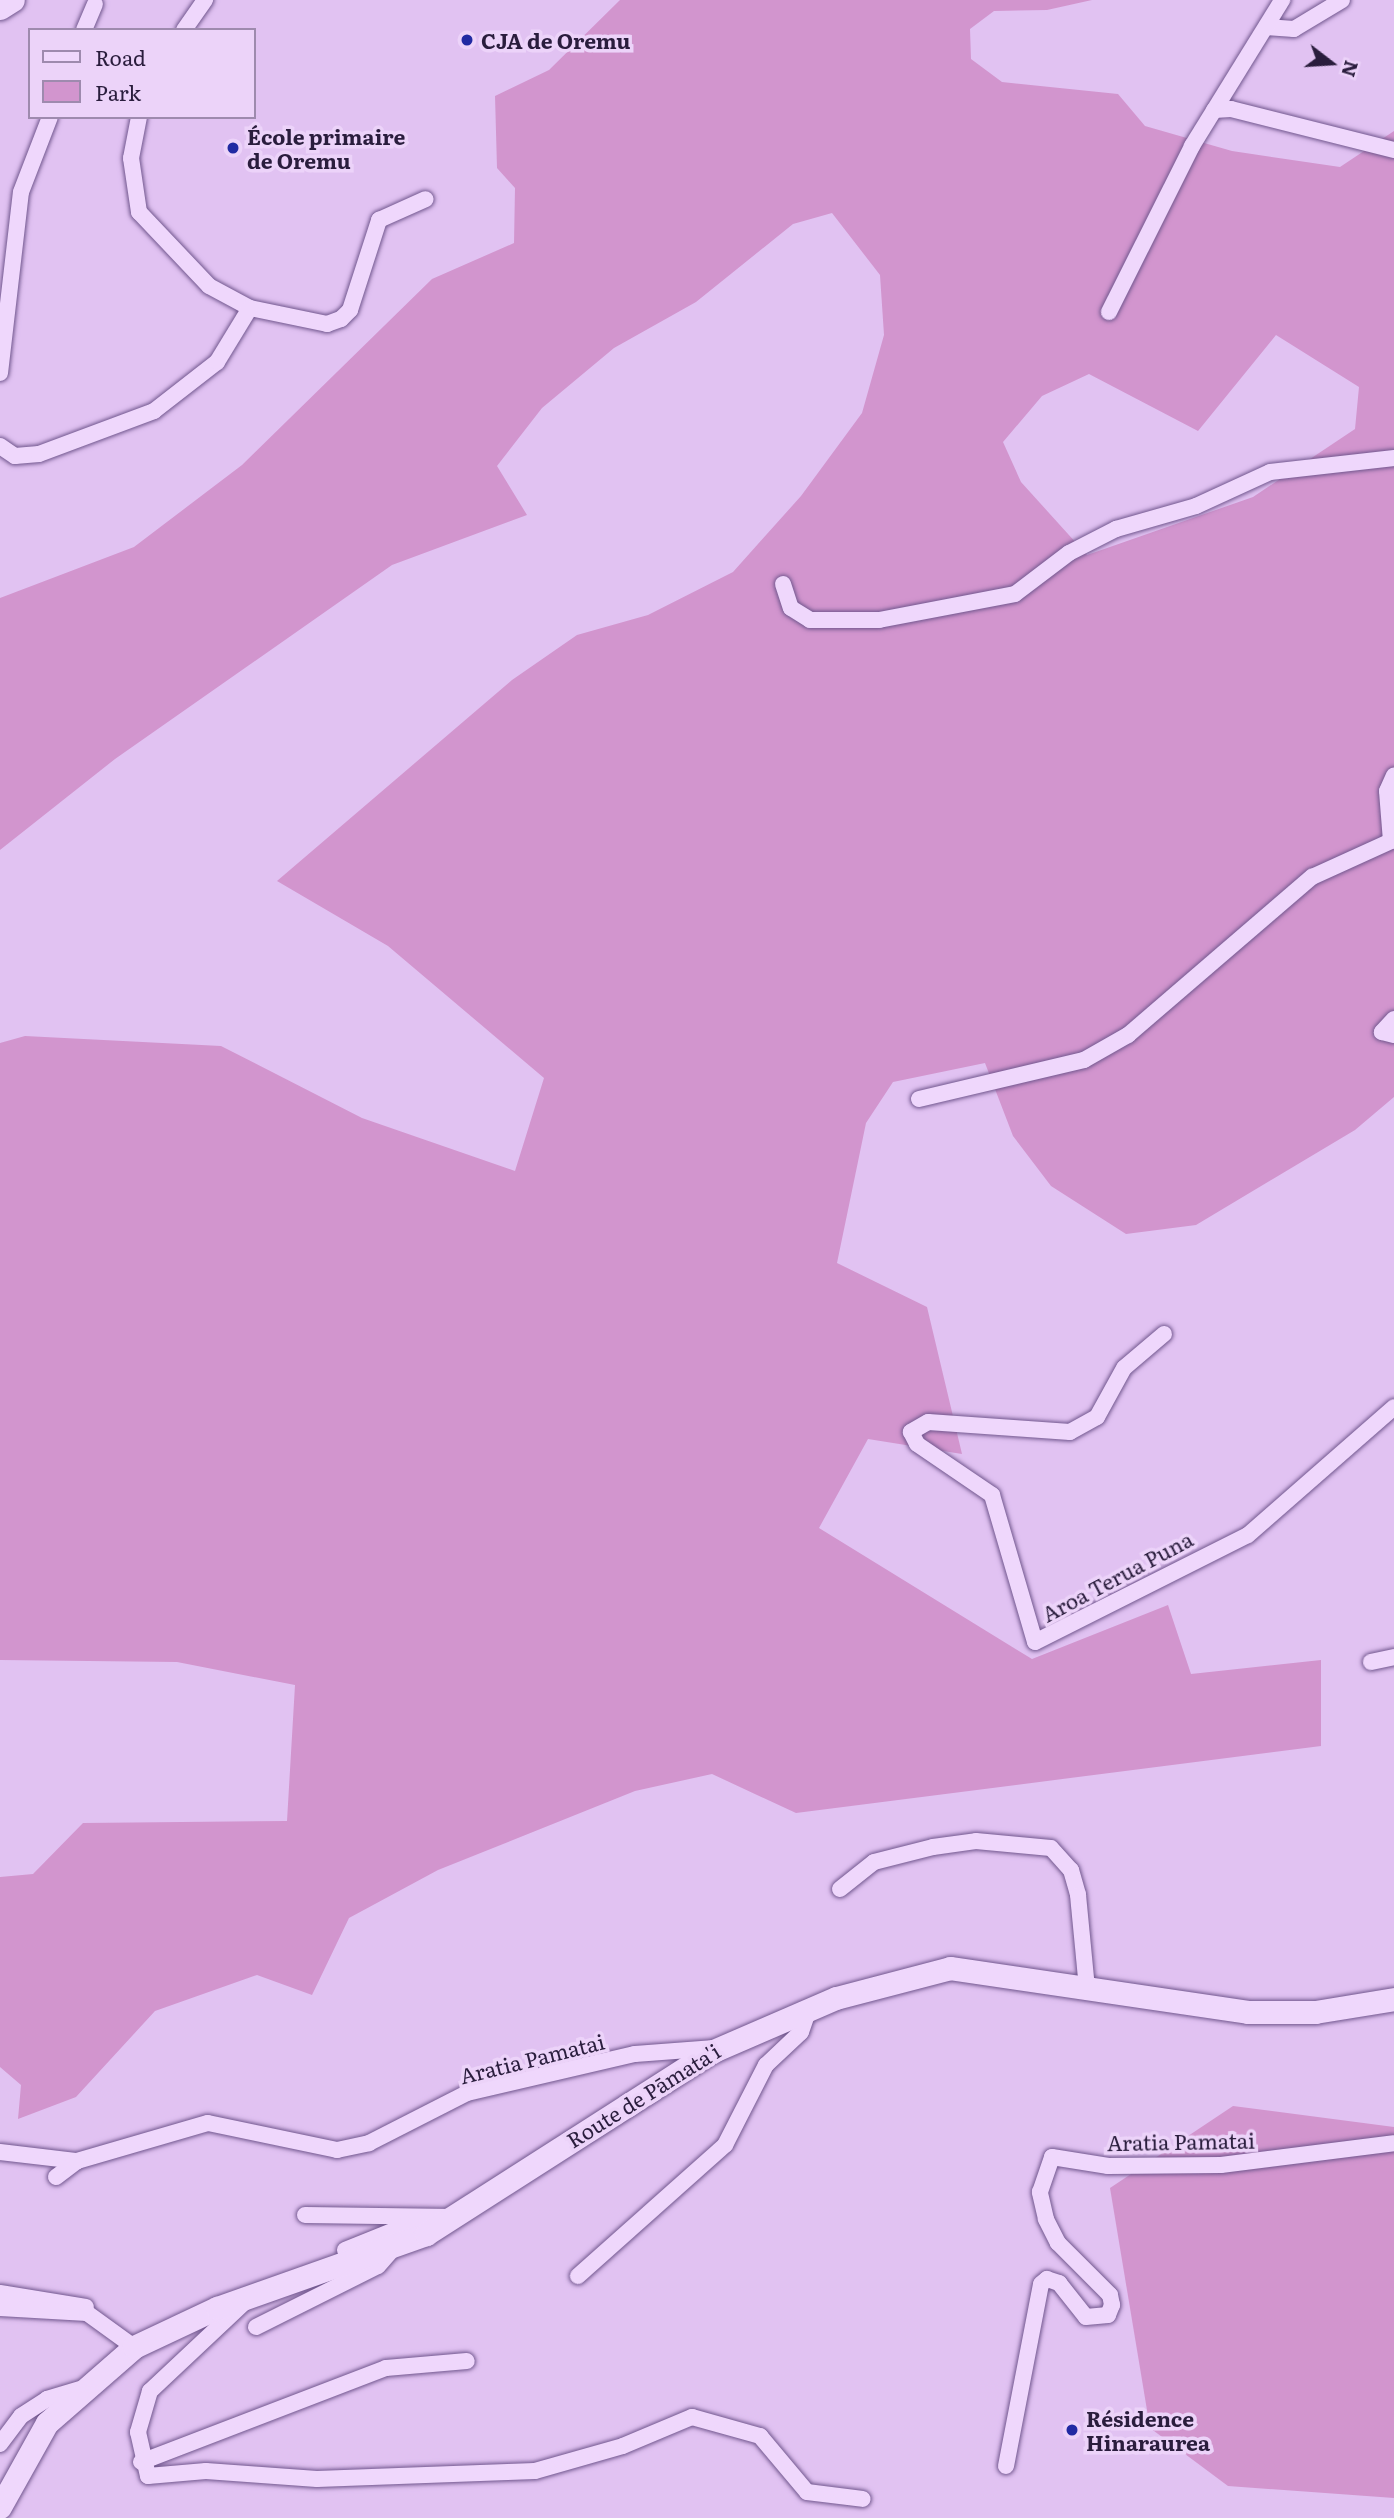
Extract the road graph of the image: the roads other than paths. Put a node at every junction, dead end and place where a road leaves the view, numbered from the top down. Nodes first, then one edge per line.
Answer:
1 (205, 0) edge
2 (1282, 0) edge
3 (1342, 0) edge
4 (95, 4) dead end
5 (1266, 27) junction
6 (86, 28) edge
7 (185, 28) edge
8 (1214, 110) junction
9 (49, 119) edge
10 (139, 119) edge
11 (1394, 150) edge
12 (426, 199) dead end
13 (250, 308) junction
14 (1109, 312) dead end
15 (0, 373) edge
16 (0, 446) edge
17 (1394, 458) edge
18 (783, 584) dead end
19 (1394, 775) edge
20 (1394, 1019) edge
21 (1394, 1035) edge
22 (919, 1099) dead end
23 (1164, 1334) dead end
24 (1394, 1407) edge
25 (1394, 1657) edge
26 (1371, 1662) dead end
27 (841, 1889) dead end
28 (1087, 1989) junction
29 (1394, 1999) edge
30 (809, 2009) junction
31 (718, 2048) junction
32 (1394, 2143) edge
33 (0, 2152) edge
34 (77, 2161) junction
35 (56, 2177) dead end
36 (304, 2215) dead end
37 (448, 2215) junction
38 (393, 2249) junction
39 (345, 2250) dead end
40 (578, 2276) dead end
41 (0, 2293) edge
42 (253, 2295) junction
43 (0, 2308) edge
44 (98, 2317) junction
45 (256, 2327) dead end
46 (134, 2347) junction
47 (467, 2361) dead end
48 (79, 2389) junction
49 (0, 2444) edge
50 (141, 2462) junction
51 (1006, 2466) dead end
52 (863, 2499) dead end
53 (0, 2507) edge

1 - 7 street
2 - 5 street
3 - 5 street
4 - 6 street
5 - 8 street
8 - 11 street
8 - 14 street
9 - 15 street
10 - 13 street
12 - 13 street
13 - 16 street
17 - 18 street
19 - 22 street
20 - 21 street
23 - 24 street, Aroa Terua Puna
25 - 26 street
27 - 28 street
28 - 29 main road, Route de Pāmata'i
28 - 30 main road, Route de Pāmata'i
30 - 31 main road, Route de Pāmata'i
30 - 40 street
31 - 34 street, Aratia Pamatai
31 - 37 main road, Route de Pāmata'i
32 - 51 street, Aratia Pamatai
33 - 34 street, Aratia Pamatai
34 - 35 street
36 - 37 street
37 - 38 main road, Route de Pāmata'i
37 - 39 street
38 - 42 main road, Route de Pāmata'i
38 - 45 street
41 - 44 street
42 - 46 main road, Route de Pāmata'i
42 - 50 street
43 - 44 street
44 - 46 street
46 - 48 main road, Route de Pāmata'i
47 - 50 street
48 - 49 street
48 - 53 main road, Route de Pāmata'i
50 - 52 street

